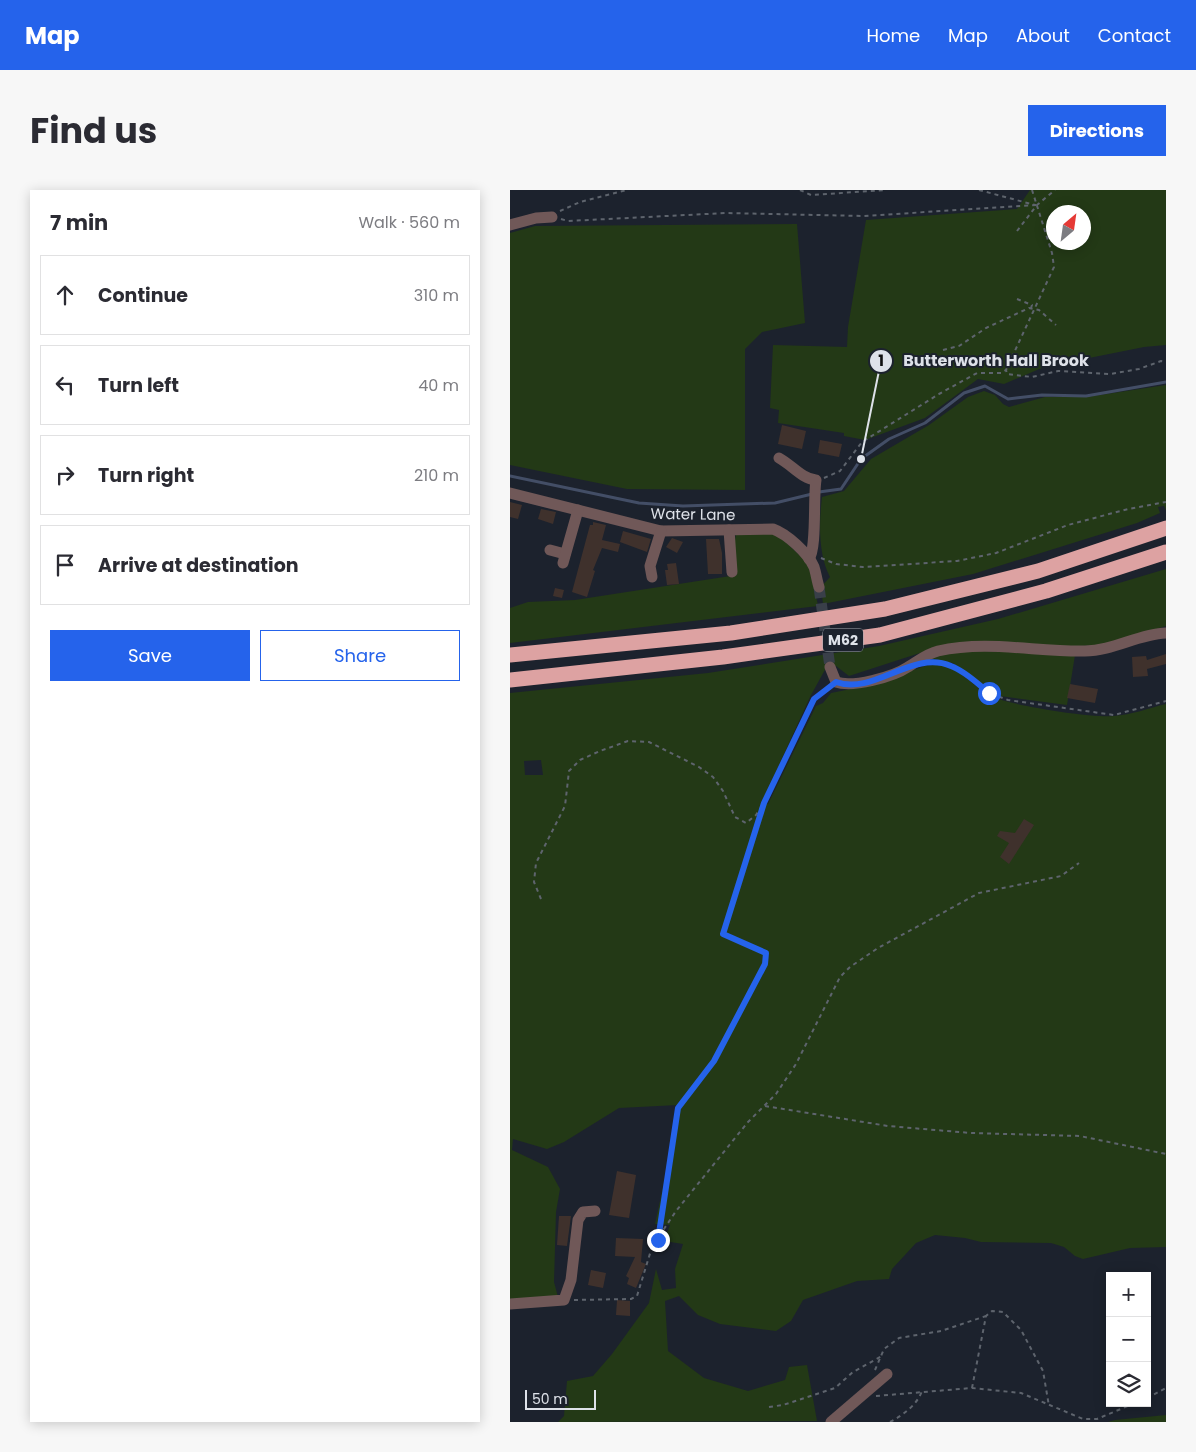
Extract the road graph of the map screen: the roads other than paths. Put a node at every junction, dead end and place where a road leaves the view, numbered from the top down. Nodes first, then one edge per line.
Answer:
1 (552, 217) road end
2 (510, 225) edge
3 (779, 458) dead end
4 (510, 493) edge
5 (578, 510) junction
6 (1166, 528) edge
7 (729, 530) junction
8 (661, 531) junction
9 (550, 550) dead end
10 (1166, 552) edge
11 (810, 557) junction
12 (732, 572) dead end
13 (652, 577) dead end
14 (818, 587) tunnel mouth
15 (1166, 633) edge
16 (510, 655) edge
17 (830, 667) tunnel mouth
18 (510, 680) edge
19 (595, 1211) dead end
20 (510, 1304) edge
21 (886, 1374) dead end
22 (831, 1422) edge

1 - 2 street
3 - 11 street
4 - 5 street, Water Lane
5 - 8 street, Water Lane
5 - 9 street
6 - 16 highway, M62
7 - 8 street, Water Lane
7 - 11 street, Water Lane
7 - 12 street
8 - 13 street
10 - 18 highway, M62
11 - 14 street, Water Lane
15 - 17 street
19 - 20 street
21 - 22 street

